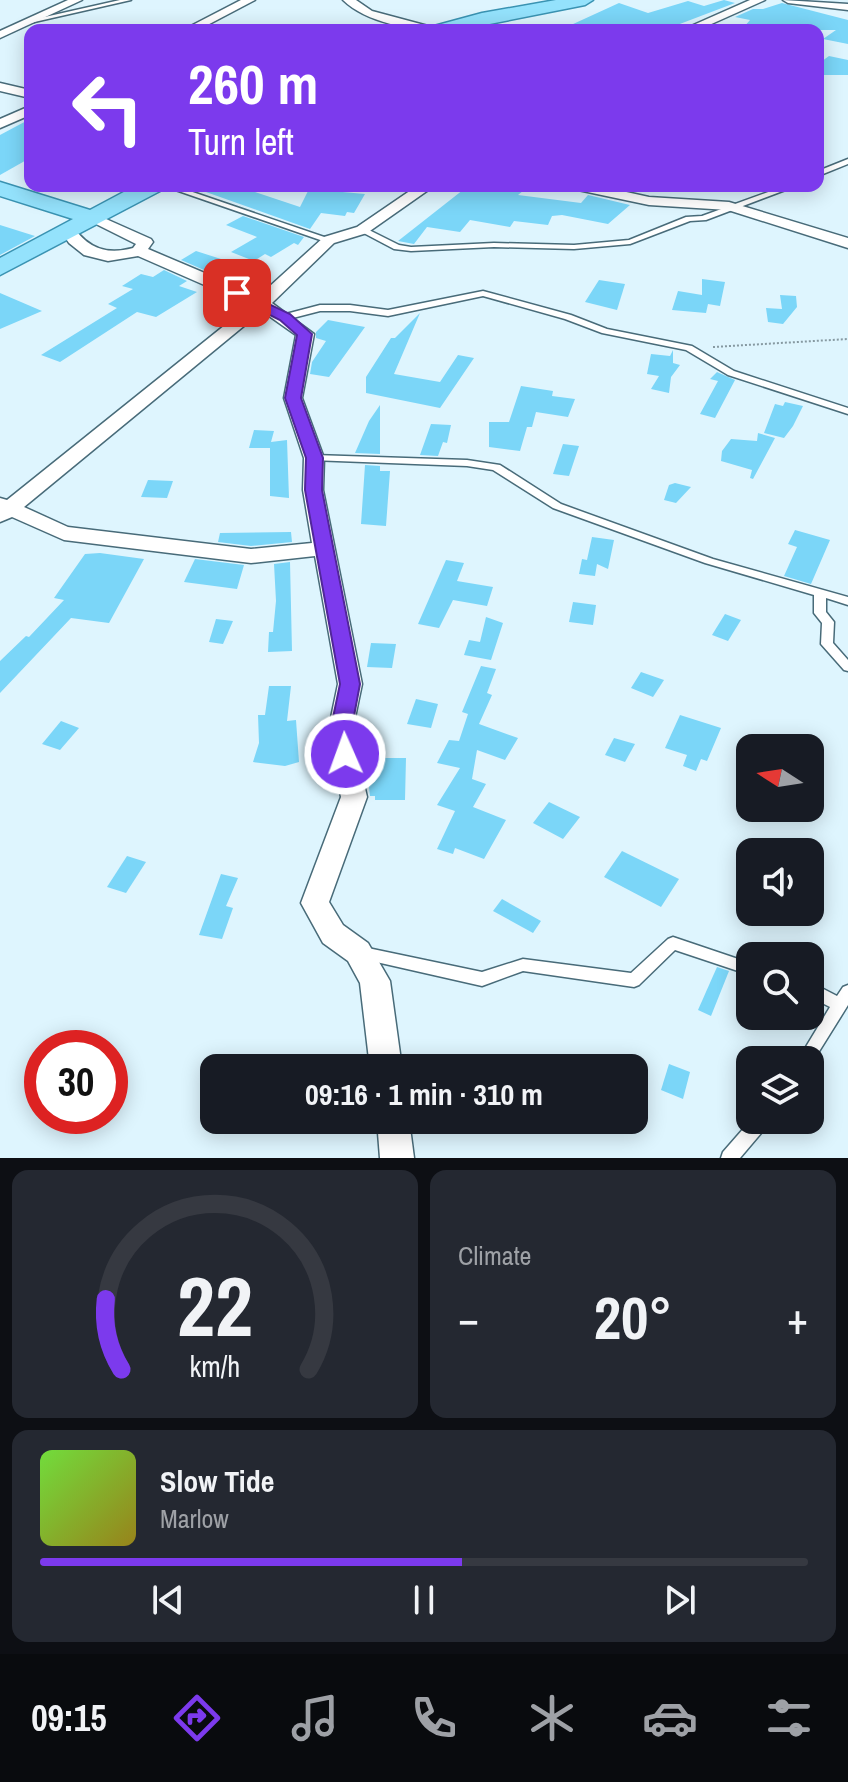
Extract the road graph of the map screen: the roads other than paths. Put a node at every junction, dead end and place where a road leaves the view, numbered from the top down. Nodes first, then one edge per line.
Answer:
1 (77, 0) edge
2 (128, 0) edge
3 (250, 0) edge
4 (348, 0) edge
5 (585, 0) edge
6 (760, 0) edge
7 (788, 0) edge
8 (848, 7) edge
9 (368, 13) junction
10 (32, 24) edge
11 (37, 24) edge
12 (201, 24) edge
13 (376, 24) edge
14 (423, 24) edge
15 (463, 24) edge
16 (702, 24) edge
17 (24, 28) edge
18 (1, 34) edge
19 (24, 40) edge
20 (0, 87) edge
21 (24, 93) edge
22 (24, 113) edge
23 (0, 124) edge
24 (848, 161) edge
25 (824, 171) edge
26 (141, 192) edge
27 (186, 192) edge
28 (418, 192) edge
29 (606, 192) edge
30 (773, 192) edge
31 (4, 198) edge
32 (729, 206) junction
33 (92, 218) junction
34 (68, 230) junction
35 (362, 230) junction
36 (329, 240) junction
37 (848, 243) edge
38 (139, 251) junction
39 (0, 268) edge
40 (261, 304) junction
41 (285, 317) junction
42 (848, 411) edge
43 (314, 458) junction
44 (3, 509) edge
45 (326, 548) junction
46 (820, 593) junction
47 (848, 601) edge
48 (848, 667) edge
49 (358, 952) junction
50 (736, 964) edge
51 (824, 993) edge
52 (844, 999) edge
53 (815, 1046) edge
54 (384, 1054) edge
55 (394, 1134) edge
56 (750, 1134) edge
57 (397, 1158) edge
58 (729, 1158) edge

1 - 10 street
2 - 11 lane
3 - 12 street
4 - 9 street
5 - 15 main road
6 - 16 street
7 - 8 street
9 - 13 street
9 - 14 street
17 - 18 street
18 - 19 street
20 - 21 street
22 - 23 street
24 - 25 lane
26 - 33 main road
27 - 36 lane
28 - 35 street
29 - 32 street
30 - 32 lane
31 - 33 main road
31 - 34 main road
32 - 35 lane
32 - 37 street
33 - 34 main road
33 - 38 street
34 - 38 street
34 - 39 main road
35 - 36 street
36 - 40 street
38 - 40 street
40 - 41 street
40 - 44 street
41 - 42 lane
41 - 43 street
43 - 45 street
43 - 46 lane
44 - 45 street
45 - 49 street
46 - 47 lane
46 - 48 lane
49 - 50 lane
49 - 54 street
51 - 52 lane
52 - 53 lane
55 - 57 street
56 - 58 lane

